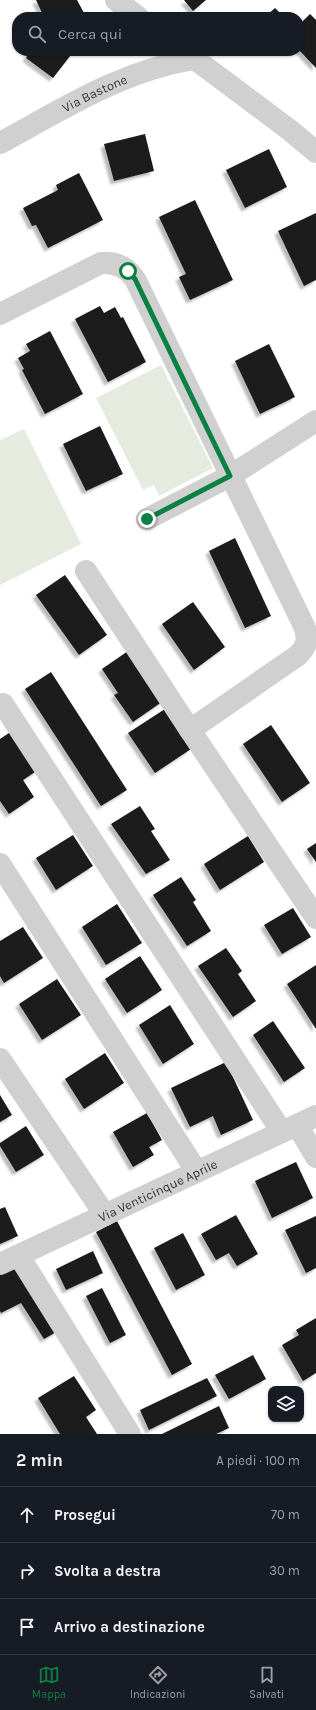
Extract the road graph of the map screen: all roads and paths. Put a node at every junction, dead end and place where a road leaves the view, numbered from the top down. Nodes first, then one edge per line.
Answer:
1 (116, 0) edge
2 (132, 12) edge
3 (186, 56) edge
4 (190, 56) edge
5 (0, 143) edge
6 (316, 152) edge
7 (0, 314) edge
8 (316, 421) edge
9 (230, 476) junction
10 (147, 519) dead end
11 (86, 571) dead end
12 (3, 704) dead end
13 (190, 730) junction
14 (0, 864) edge
15 (316, 918) edge
16 (0, 1060) edge
17 (298, 1124) edge
18 (316, 1157) edge
19 (197, 1172) junction
20 (105, 1215) junction
21 (9, 1260) edge
22 (130, 1434) edge

1 - 2 street
3 - 5 street, Via Bastone
4 - 6 street
7 - 9 street
8 - 9 street
9 - 10 street
9 - 13 street
11 - 13 street
12 - 17 street
13 - 15 street
14 - 19 street
16 - 20 street
17 - 18 street
17 - 19 street, Via Venticinque Aprile
19 - 20 street, Via Venticinque Aprile
20 - 21 street, Via Venticinque Aprile
21 - 22 street

